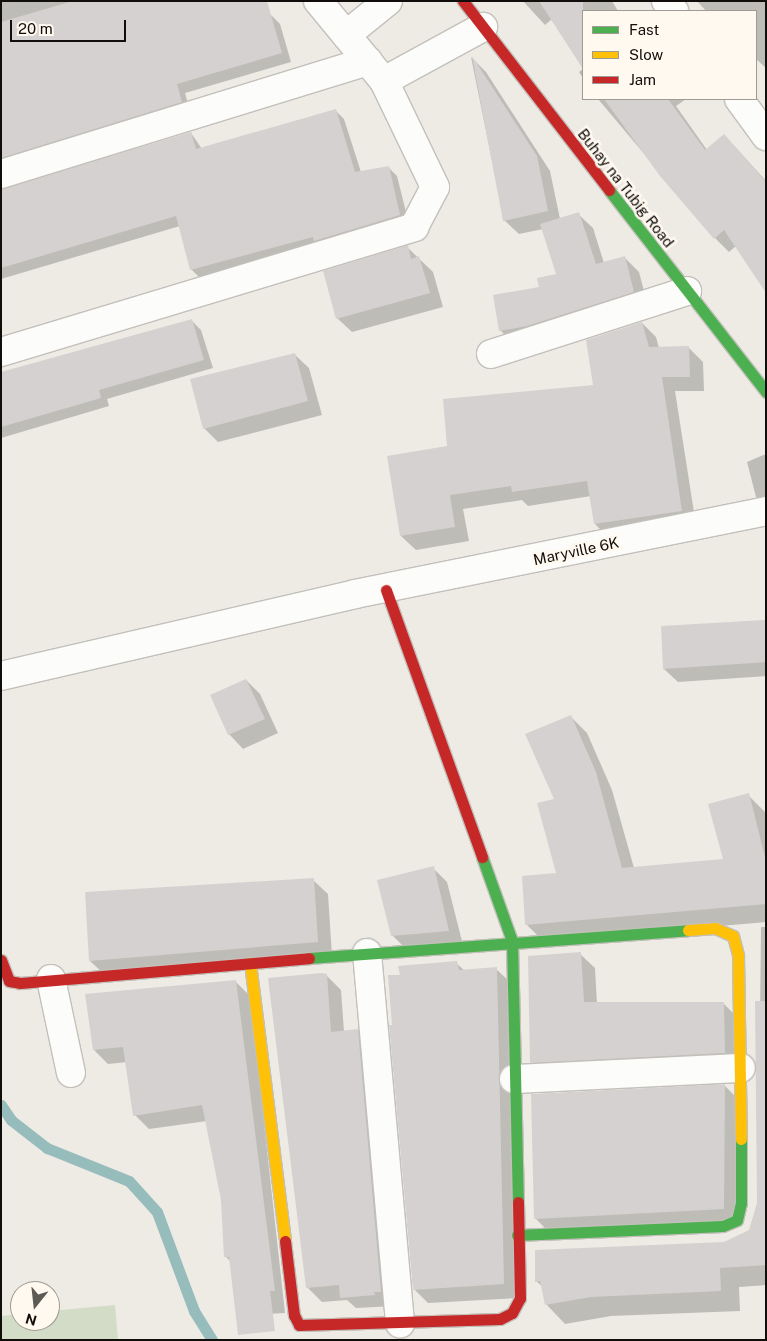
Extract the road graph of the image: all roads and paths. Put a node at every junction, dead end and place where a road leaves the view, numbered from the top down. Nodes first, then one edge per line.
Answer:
1 (318, 1) edge
2 (388, 1) edge
3 (463, 1) edge
4 (483, 27) junction
5 (346, 35) junction
6 (376, 71) junction
7 (749, 102) edge
8 (766, 136) edge
9 (1, 174) edge
10 (687, 291) junction
11 (1, 352) edge
12 (491, 354) dead end
13 (766, 392) edge
14 (766, 511) edge
15 (386, 590) junction
16 (1, 676) edge
17 (512, 941) junction
18 (367, 953) junction
19 (1, 960) edge
20 (250, 963) junction
21 (51, 979) junction
22 (740, 1068) junction
23 (70, 1073) dead end
24 (514, 1079) junction
25 (517, 1235) junction
26 (400, 1324) junction

1 - 5 street
2 - 5 street
3 - 4 street, Buhay na Tubig Road
4 - 6 street
4 - 10 street, Buhay na Tubig Road
5 - 6 street
6 - 9 street
6 - 11 street
7 - 8 street
10 - 12 street
10 - 13 street, Buhay na Tubig Road
14 - 15 street, Maryville 6K
15 - 16 street, Maryville 6K
15 - 17 street
17 - 18 street
17 - 22 street
17 - 24 street
18 - 20 street
18 - 26 street
19 - 21 street
20 - 21 street
20 - 26 street
21 - 23 street
22 - 24 street
22 - 25 street
24 - 25 street
25 - 26 street

